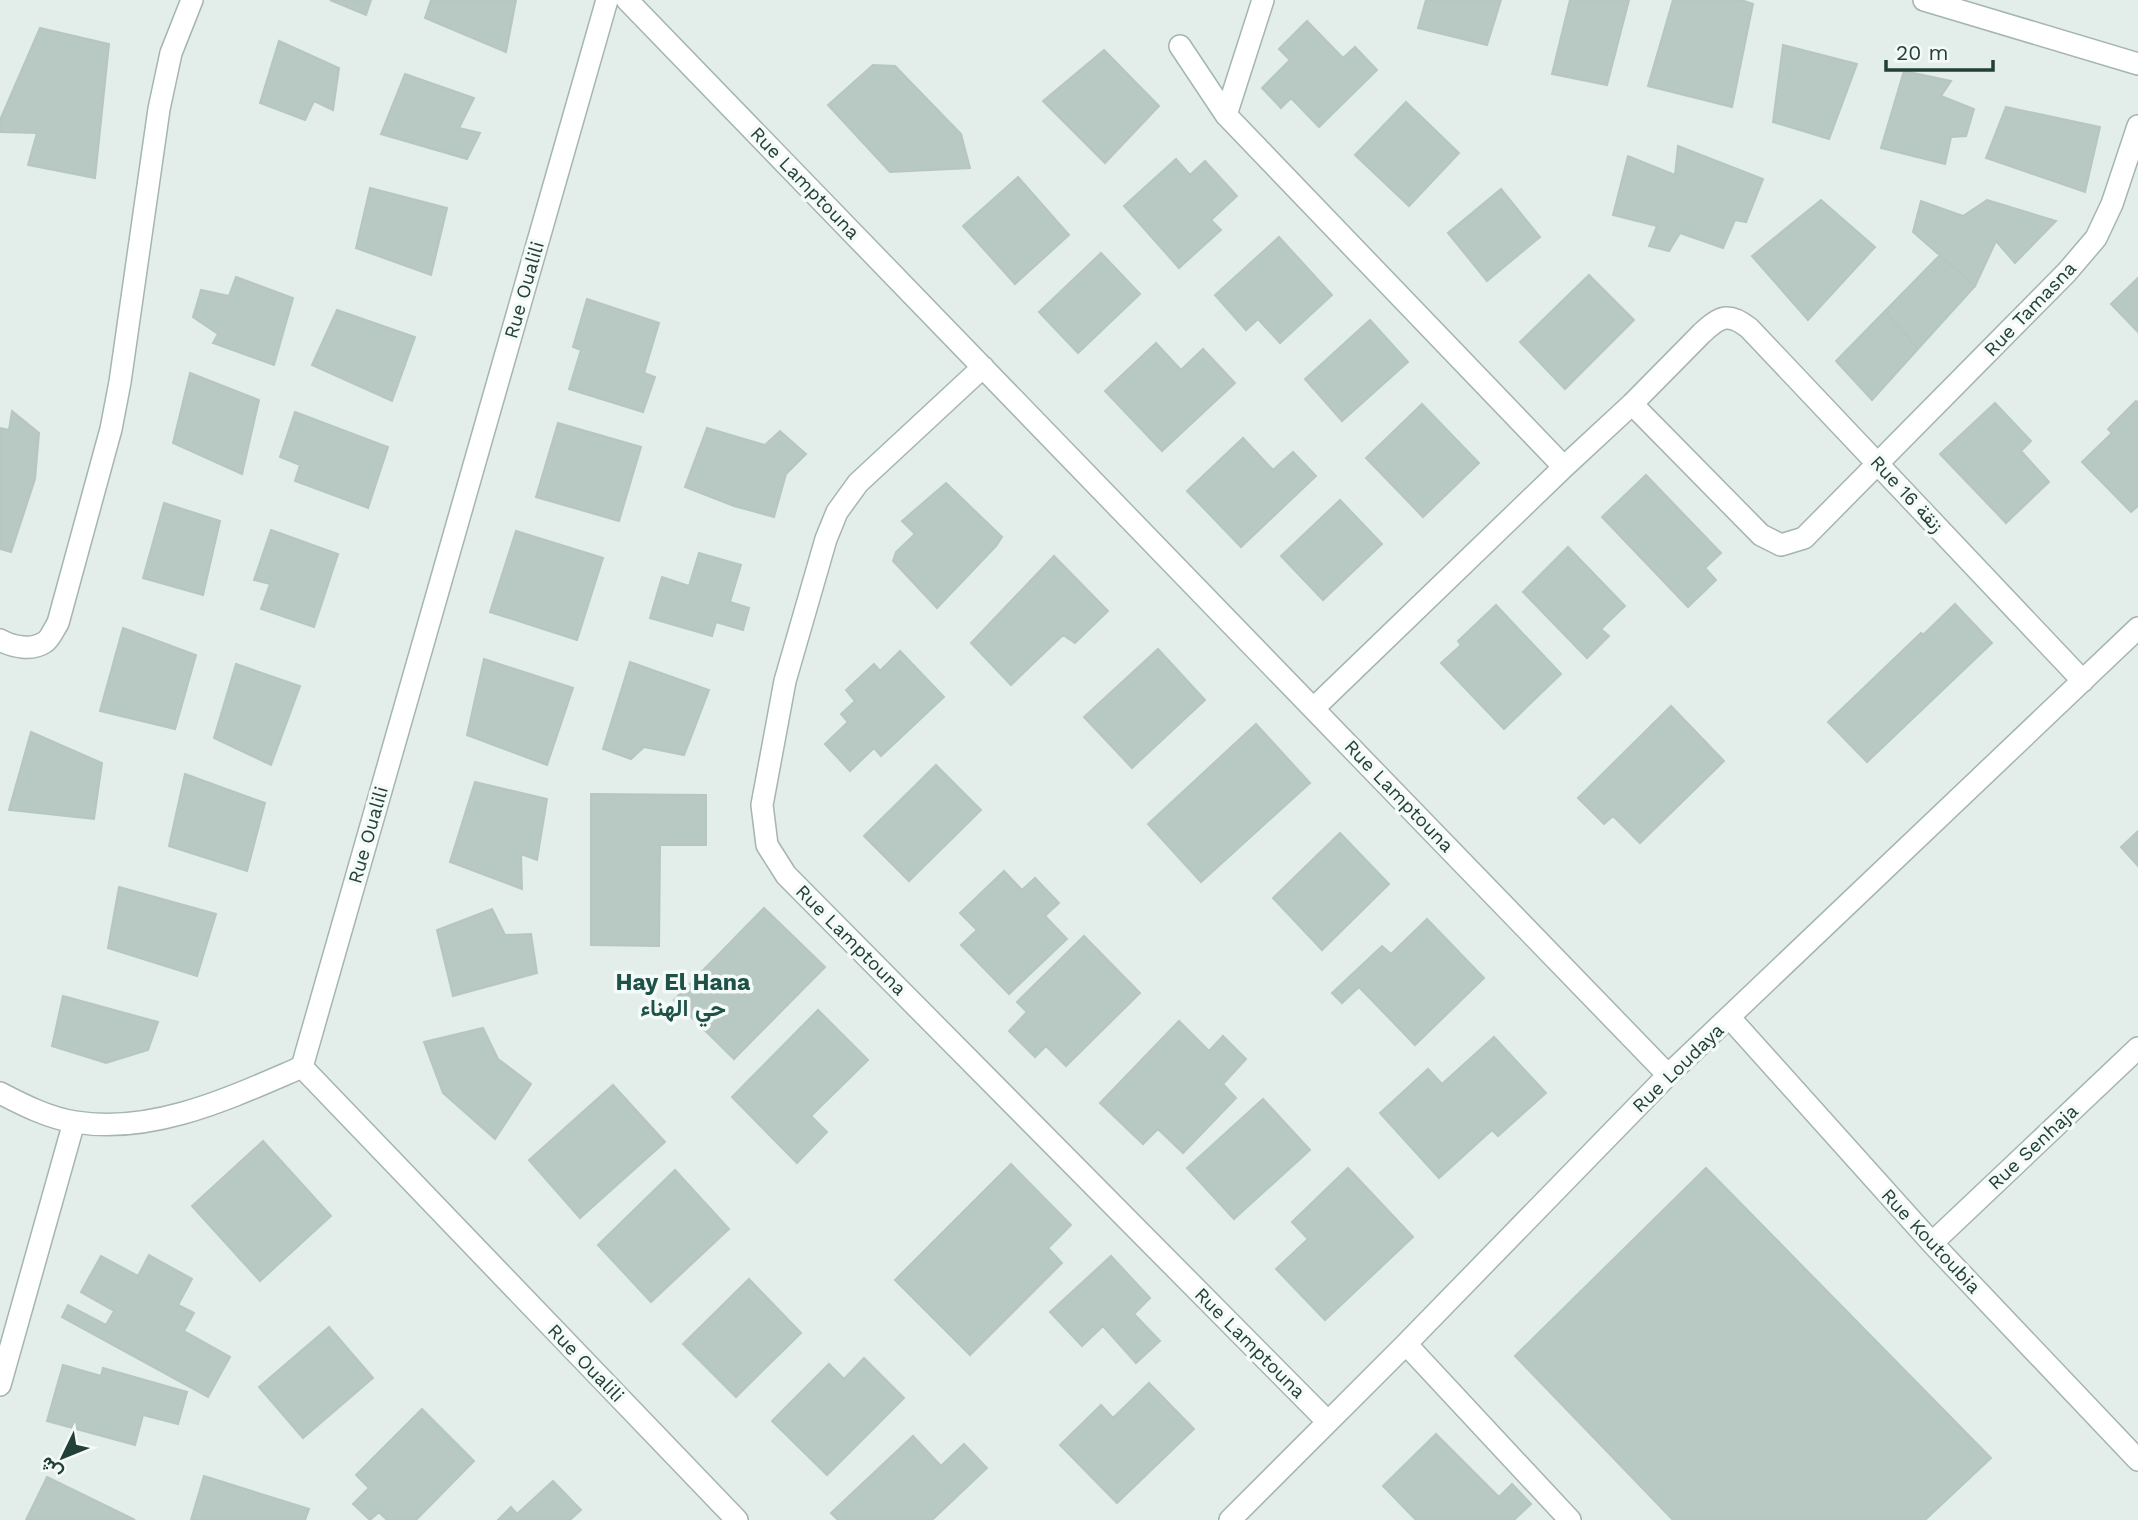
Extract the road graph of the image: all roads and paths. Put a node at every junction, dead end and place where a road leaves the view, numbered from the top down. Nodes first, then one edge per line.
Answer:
1 (192, 0) edge
2 (607, 0) edge
3 (627, 0) edge
4 (1263, 0) edge
5 (1924, 0) edge
6 (1976, 8) edge
7 (1180, 46) dead end
8 (2138, 64) edge
9 (1226, 115) junction
10 (2138, 126) edge
11 (983, 367) junction
12 (1632, 404) junction
13 (1878, 463) junction
14 (1564, 467) junction
15 (2138, 628) edge
16 (0, 640) edge
17 (2083, 681) junction
18 (1314, 708) junction
19 (1729, 1017) junction
20 (2137, 1052) edge
21 (302, 1067) junction
22 (1668, 1075) junction
23 (0, 1093) edge
24 (74, 1122) junction
25 (1932, 1243) junction
26 (1406, 1344) junction
27 (0, 1385) edge
28 (1328, 1422) junction
29 (2138, 1460) edge
30 (737, 1520) edge
31 (1230, 1520) edge
32 (1570, 1520) edge

1 - 16 street
2 - 21 street, Rue Oualili
3 - 11 street, Rue Lamptouna
4 - 9 street
5 - 6 street
6 - 8 street
7 - 9 street
9 - 14 street
10 - 13 street, Rue Tamasna
11 - 18 street, Rue Lamptouna
11 - 28 street, Rue Lamptouna
12 - 13 street, Rue Tamasna
12 - 13 street, Rue 16 زنقة
12 - 14 street
13 - 17 street, Rue 16 زنقة
14 - 18 street
15 - 17 street, Rue Loudaya
17 - 19 street, Rue Loudaya
18 - 22 street, Rue Lamptouna
19 - 22 street, Rue Loudaya
19 - 25 street, Rue Koutoubia
20 - 25 street, Rue Senhaja
21 - 24 street
21 - 30 street, Rue Oualili
22 - 26 street, Rue Loudaya
23 - 24 street
24 - 27 street
25 - 29 street, Rue Koutoubia
26 - 28 street, Rue Loudaya
26 - 32 street
28 - 31 street, Rue Loudaya

